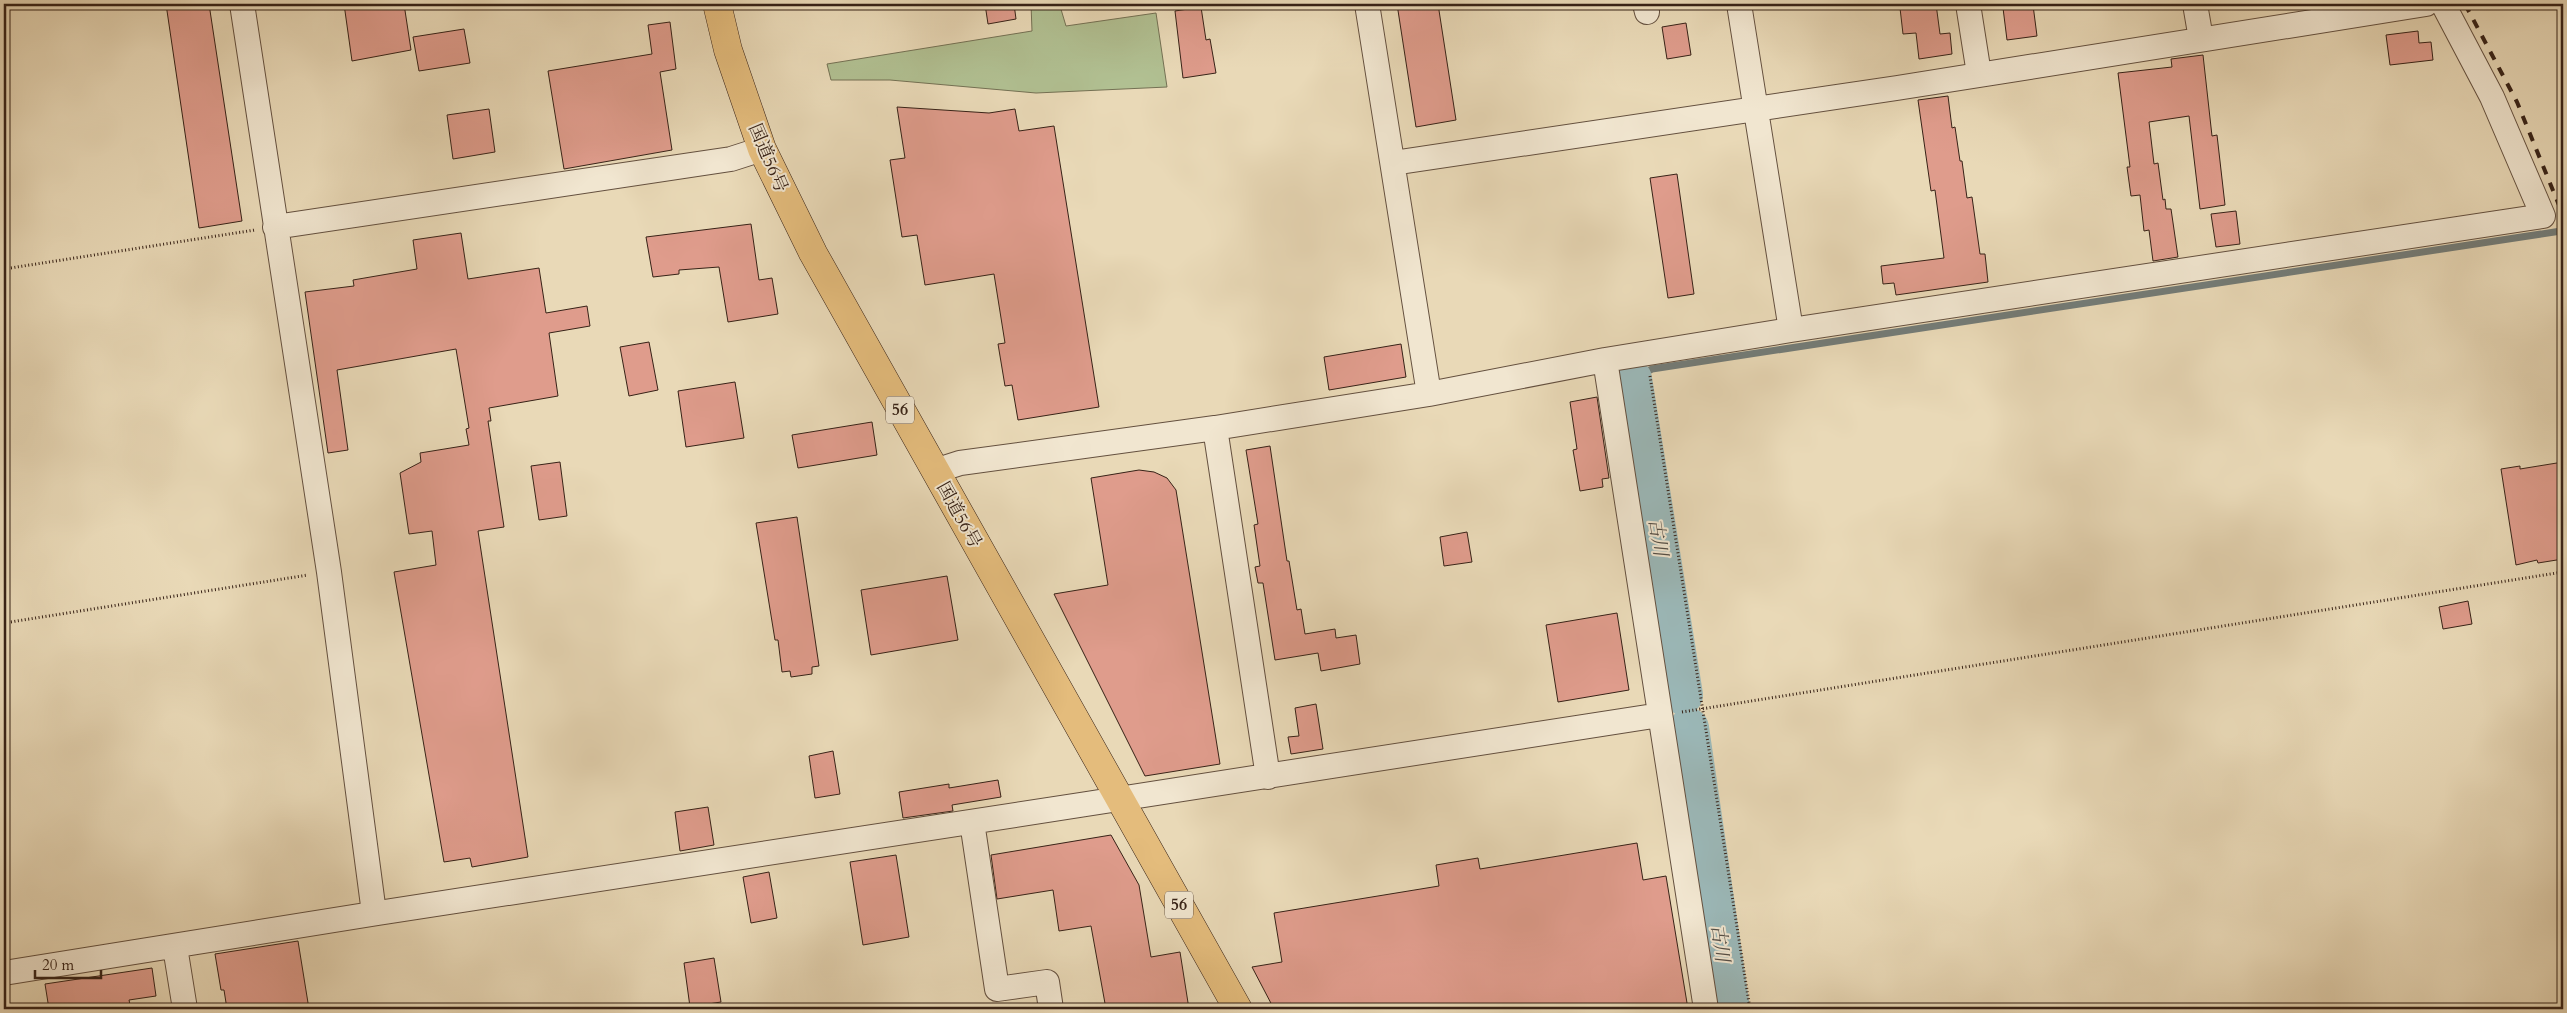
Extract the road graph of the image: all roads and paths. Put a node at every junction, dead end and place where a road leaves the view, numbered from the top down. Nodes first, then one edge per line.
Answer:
1 (242, 4) edge
2 (717, 4) edge
3 (1367, 4) edge
4 (1739, 4) edge
5 (1968, 4) edge
6 (2195, 4) edge
7 (2426, 4) edge
8 (2443, 4) edge
9 (2201, 39) junction
10 (1979, 74) junction
11 (1755, 108) junction
12 (762, 148) junction
13 (1393, 163) junction
14 (275, 227) junction
15 (4, 269) edge
16 (1791, 330) junction
17 (1605, 360) junction
18 (1650, 383) dead end
19 (1430, 394) junction
20 (1215, 428) junction
21 (934, 471) junction
22 (328, 572) junction
23 (2563, 572) edge
24 (4, 622) edge
25 (1703, 710) junction
26 (1660, 716) junction
27 (1268, 777) junction
28 (1120, 800) junction
29 (972, 822) junction
30 (374, 913) junction
31 (175, 947) junction
32 (4, 973) edge
33 (185, 1009) edge
34 (1051, 1009) edge
35 (1238, 1009) edge
36 (1706, 1009) edge
37 (1750, 1009) edge

1 - 14 street
2 - 12 highway, 国道56号 / 56
3 - 13 street
4 - 11 street
5 - 10 street
6 - 9 street
7 - 9 street
8 - 16 street
9 - 10 street
10 - 11 street
11 - 13 street
11 - 16 street
12 - 14 street
12 - 21 highway, 国道56号 / 56
13 - 19 street
14 - 15 path
14 - 22 street
16 - 17 street
17 - 19 street
17 - 26 street
18 - 25 path
19 - 20 street
20 - 21 street
20 - 27 street
21 - 28 highway, 国道56号 / 56
22 - 24 path
22 - 30 street
23 - 25 path
25 - 26 path
25 - 37 path
26 - 27 street
26 - 36 street
27 - 28 street
28 - 29 street
28 - 35 highway, 国道56号 / 56
29 - 30 street
29 - 34 street
30 - 31 street
31 - 32 street
31 - 33 street

